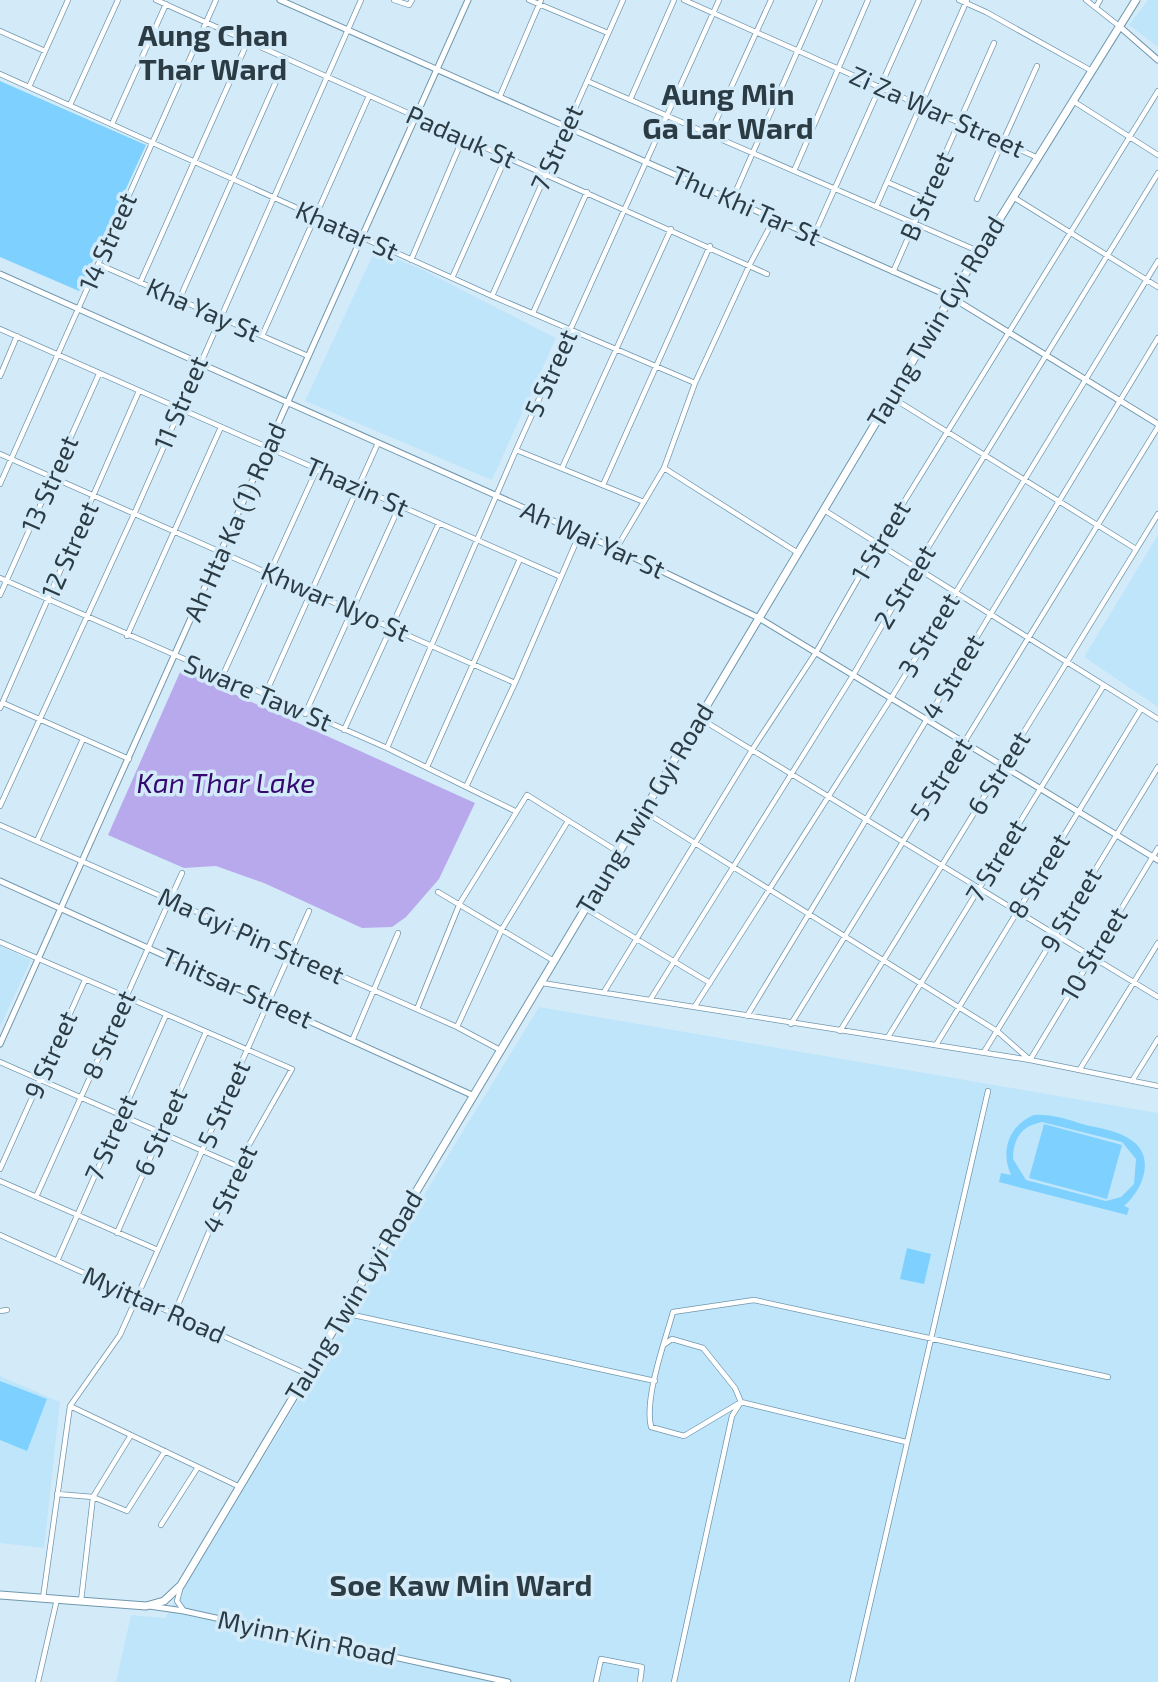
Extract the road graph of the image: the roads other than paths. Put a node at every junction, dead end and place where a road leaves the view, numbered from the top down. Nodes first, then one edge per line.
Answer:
1 (68, 0) edge
2 (118, 0) edge
3 (156, 0) edge
4 (216, 0) edge
5 (281, 0) edge
6 (361, 0) edge
7 (394, 0) edge
8 (468, 0) edge
9 (529, 0) edge
10 (624, 0) edge
11 (674, 0) edge
12 (684, 0) edge
13 (719, 0) edge
14 (771, 0) edge
15 (820, 0) edge
16 (868, 0) edge
17 (919, 0) edge
18 (959, 0) edge
19 (1086, 0) edge
20 (1100, 0) edge
21 (1136, 0) edge
22 (967, 1) edge
23 (540, 2) edge
24 (411, 3) edge
25 (166, 4) junction
26 (1096, 7) junction
27 (713, 14) junction
28 (206, 22) junction
29 (1119, 26) junction
30 (0, 31) edge
31 (346, 31) junction
32 (757, 32) junction
33 (608, 33) junction
34 (248, 41) junction
35 (994, 43) dead end
36 (797, 50) junction
37 (45, 51) junction
38 (286, 59) junction
39 (1158, 60) edge
40 (1037, 66) dead end
41 (437, 69) junction
42 (838, 69) junction
43 (1090, 70) junction
44 (0, 74) edge
45 (326, 77) junction
46 (587, 81) junction
47 (29, 87) junction
48 (880, 87) junction
49 (1158, 91) edge
50 (369, 96) junction
51 (499, 96) junction
52 (630, 100) junction
53 (1071, 100) junction
54 (70, 105) junction
55 (921, 105) junction
56 (667, 116) junction
57 (415, 118) junction
58 (960, 123) junction
59 (112, 124) junction
60 (567, 125) junction
61 (709, 136) junction
62 (1129, 137) junction
63 (463, 138) junction
64 (1002, 141) junction
65 (152, 142) junction
66 (752, 153) junction
67 (1158, 155) edge
68 (506, 157) junction
69 (1036, 157) junction
70 (646, 161) junction
71 (194, 162) junction
72 (794, 172) junction
73 (1158, 173) edge
74 (545, 174) junction
75 (232, 179) junction
76 (887, 182) junction
77 (834, 189) junction
78 (587, 192) junction
79 (273, 197) junction
80 (1012, 197) junction
81 (926, 199) junction
82 (977, 199) dead end
83 (732, 200) junction
84 (625, 208) junction
85 (876, 208) junction
86 (315, 217) junction
87 (774, 219) junction
88 (915, 224) junction
89 (670, 229) junction
90 (1070, 232) junction
91 (813, 237) junction
92 (361, 238) junction
93 (710, 246) junction
94 (978, 251) junction
95 (1107, 256) junction
96 (411, 260) junction
97 (1158, 261) edge
98 (98, 264) junction
99 (750, 264) junction
100 (893, 272) junction
101 (0, 274) edge
102 (767, 274) dead end
103 (452, 278) junction
104 (1146, 279) junction
105 (140, 282) junction
106 (1158, 287) edge
107 (492, 296) junction
108 (951, 297) junction
109 (179, 300) junction
110 (78, 309) junction
111 (533, 313) junction
112 (219, 317) junction
113 (0, 329) edge
114 (571, 329) junction
115 (1008, 332) junction
116 (17, 336) junction
117 (262, 336) junction
118 (1158, 338) edge
119 (617, 350) junction
120 (58, 354) junction
121 (1046, 355) junction
122 (308, 356) junction
123 (198, 363) junction
124 (656, 367) junction
125 (99, 374) junction
126 (0, 376) edge
127 (1085, 379) junction
128 (695, 383) junction
129 (139, 391) junction
130 (891, 397) junction
131 (1120, 400) junction
132 (286, 403) junction
133 (179, 409) junction
134 (1158, 426) edge
135 (221, 427) junction
136 (947, 432) junction
137 (379, 443) junction
138 (268, 447) junction
139 (516, 450) junction
140 (0, 454) edge
141 (985, 455) junction
142 (12, 459) junction
143 (562, 468) junction
144 (664, 468) junction
145 (317, 469) junction
146 (53, 477) junction
147 (1023, 479) junction
148 (0, 484) edge
149 (603, 485) junction
150 (358, 487) junction
151 (94, 495) junction
152 (498, 497) junction
153 (1059, 501) junction
154 (644, 502) junction
155 (400, 505) junction
156 (824, 510) junction
157 (135, 512) junction
158 (1158, 514) edge
159 (439, 523) junction
160 (1098, 525) junction
161 (175, 531) junction
162 (580, 533) junction
163 (478, 541) junction
164 (878, 544) junction
165 (1136, 549) junction
166 (615, 550) junction
167 (222, 552) junction
168 (798, 553) junction
169 (520, 559) junction
170 (916, 567) junction
171 (269, 573) junction
172 (561, 577) junction
173 (0, 578) edge
174 (6, 581) junction
175 (954, 591) junction
176 (309, 592) junction
177 (0, 595) edge
178 (47, 600) junction
179 (350, 609) junction
180 (990, 614) junction
181 (86, 617) junction
182 (759, 618) junction
183 (391, 627) junction
184 (127, 636) junction
185 (1028, 638) junction
186 (433, 646) junction
187 (815, 654) junction
188 (176, 657) junction
189 (1067, 662) junction
190 (473, 665) junction
191 (222, 677) junction
192 (852, 677) junction
193 (515, 683) junction
194 (1104, 685) junction
195 (264, 697) junction
196 (890, 699) junction
197 (1, 704) edge
198 (1141, 709) junction
199 (305, 714) junction
200 (40, 719) junction
201 (701, 719) junction
202 (1158, 719) edge
203 (927, 721) junction
204 (344, 730) junction
205 (83, 739) junction
206 (964, 744) junction
207 (387, 748) junction
208 (752, 750) junction
209 (130, 759) junction
210 (427, 767) junction
211 (1003, 767) junction
212 (1158, 767) edge
213 (789, 773) junction
214 (466, 787) junction
215 (1040, 789) junction
216 (828, 796) junction
217 (0, 806) edge
218 (515, 811) junction
219 (645, 812) junction
220 (1077, 812) junction
221 (865, 819) junction
222 (568, 821) junction
223 (0, 825) edge
224 (1115, 835) junction
225 (37, 841) junction
226 (902, 841) junction
227 (695, 844) junction
228 (1158, 848) edge
229 (620, 853) junction
230 (1155, 858) edge
231 (83, 861) junction
232 (942, 865) junction
233 (732, 866) junction
234 (182, 873) dead end
235 (0, 881) edge
236 (980, 888) junction
237 (770, 890) junction
238 (438, 892) dead end
239 (171, 899) junction
240 (460, 903) junction
241 (586, 908) junction
242 (61, 909) junction
243 (309, 911) dead end
244 (1018, 911) junction
245 (807, 913) junction
246 (502, 929) junction
247 (398, 933) dead end
248 (1056, 934) junction
249 (844, 936) junction
250 (637, 939) junction
251 (0, 942) edge
252 (1158, 943) edge
253 (148, 948) junction
254 (291, 955) junction
255 (1092, 957) junction
256 (38, 959) junction
257 (883, 960) junction
258 (554, 961) junction
259 (674, 961) junction
260 (85, 980) junction
261 (541, 982) junction
262 (1134, 982) junction
263 (710, 983) junction
264 (921, 984) junction
265 (373, 990) junction
266 (604, 992) junction
267 (126, 997) junction
268 (1158, 997) edge
269 (650, 1000) junction
270 (270, 1003) junction
271 (695, 1006) junction
272 (959, 1007) junction
273 (416, 1009) junction
274 (166, 1015) junction
275 (747, 1016) junction
276 (791, 1024) junction
277 (457, 1027) junction
278 (840, 1031) junction
279 (997, 1031) junction
280 (205, 1032) junction
281 (888, 1037) junction
282 (1158, 1039) edge
283 (352, 1041) junction
284 (0, 1044) edge
285 (936, 1045) junction
286 (248, 1051) junction
287 (501, 1051) junction
288 (984, 1052) junction
289 (1030, 1060) junction
290 (0, 1062) edge
291 (1080, 1069) junction
292 (40, 1080) junction
293 (1132, 1081) junction
294 (1158, 1086) edge
295 (988, 1091) dead end
296 (474, 1096) junction
297 (80, 1098) junction
298 (121, 1116) junction
299 (161, 1134) junction
300 (202, 1152) junction
301 (237, 1166) junction
302 (0, 1169) edge
303 (0, 1181) edge
304 (36, 1197) junction
305 (77, 1215) junction
306 (117, 1233) junction
307 (0, 1235) edge
308 (158, 1250) junction
309 (57, 1261) junction
310 (137, 1297) junction
311 (7, 1310) dead end
312 (0, 1311) edge
313 (344, 1313) junction
314 (174, 1314) junction
315 (930, 1338) junction
316 (665, 1343) junction
317 (307, 1374) junction
318 (1108, 1377) dead end
319 (655, 1381) junction
320 (741, 1402) junction
321 (69, 1406) junction
322 (131, 1435) junction
323 (906, 1442) junction
324 (165, 1451) junction
325 (198, 1467) junction
326 (240, 1487) junction
327 (57, 1494) junction
328 (93, 1497) junction
329 (161, 1525) dead end
330 (181, 1585) junction
331 (0, 1594) edge
332 (57, 1597) junction
333 (43, 1598) junction
334 (81, 1601) junction
335 (146, 1606) junction
336 (184, 1611) junction
337 (38, 1682) edge
338 (508, 1682) edge
339 (596, 1682) edge
340 (640, 1682) edge
341 (674, 1682) edge
342 (852, 1682) edge

1 - 37 street
2 - 54 street
3 - 25 street, Padauk St
4 - 28 street, 14 Street
5 - 31 street, Thu Khi Tar St
6 - 31 street, 11 Street
7 - 24 street
8 - 41 street, Ah Hta Ka (1) Road
9 - 23 street
10 - 33 street, 7 Street
11 - 52 street
12 - 27 street, Zi Za War Street
13 - 27 street, 5 Street
14 - 32 street
15 - 36 street
16 - 42 street
17 - 48 street
18 - 22 street
19 - 26 street
20 - 26 street
21 - 29 highway, Taung Twin Gyi Road
22 - 43 street
22 - 55 street
23 - 33 street
23 - 51 street
25 - 28 street, Padauk St
25 - 59 street
26 - 29 street
27 - 32 street, Zi Za War Street
27 - 56 street, 5 Street
28 - 34 street, Padauk St
28 - 65 street, 14 Street
29 - 39 street
29 - 43 highway, Taung Twin Gyi Road
30 - 37 street
31 - 41 street, Thu Khi Tar St
31 - 45 street, 11 Street
32 - 36 street, Zi Za War Street
32 - 61 street
33 - 46 street, 7 Street
34 - 38 street, Padauk St
34 - 71 street
35 - 58 street, B Street
36 - 42 street, Zi Za War Street
36 - 66 street
37 - 47 street
38 - 45 street, Padauk St
38 - 75 street
40 - 64 street
41 - 51 street, Thu Khi Tar St
41 - 57 street, Ah Hta Ka (1) Road
42 - 48 street, Zi Za War Street
42 - 72 street
43 - 53 highway, Taung Twin Gyi Road
44 - 47 street, Khatar St
45 - 50 street, Padauk St
45 - 79 street, 11 Street
46 - 52 street
46 - 60 street, 7 Street
47 - 54 street, Khatar St
48 - 55 street, Zi Za War Street
48 - 77 street
49 - 62 street, 1 Street
50 - 57 street, Padauk St
50 - 86 street
51 - 60 street, Thu Khi Tar St
52 - 56 street
53 - 62 street
53 - 69 highway, Taung Twin Gyi Road
54 - 59 street, Khatar St
55 - 58 street, Zi Za War Street
55 - 76 street
56 - 61 street
56 - 70 street, 5 Street
57 - 63 street, Padauk St
57 - 92 street, Ah Hta Ka (1) Road
58 - 64 street, Zi Za War Street
58 - 81 street, B Street
59 - 65 street, Khatar St
60 - 70 street, Thu Khi Tar St
60 - 74 street, 7 Street
61 - 66 street
62 - 67 street
62 - 90 street, 1 Street
63 - 68 street, Padauk St
63 - 96 street
64 - 69 street, Zi Za War Street
64 - 82 street
65 - 71 street, Khatar St
65 - 98 street, 14 Street
66 - 72 street
66 - 83 street
68 - 74 street, Padauk St
68 - 103 street
69 - 80 highway, Taung Twin Gyi Road
70 - 83 street, Thu Khi Tar St
70 - 84 street, 5 Street
71 - 75 street, Khatar St
71 - 105 street
72 - 77 street
73 - 95 street, 2 Street
74 - 78 street, Padauk St
74 - 107 street, 7 Street
75 - 79 street, Khatar St
75 - 109 street
76 - 81 street
76 - 85 street
77 - 85 street
77 - 91 street
78 - 84 street, Padauk St
78 - 111 street
79 - 86 street, Khatar St
79 - 112 street, 11 Street
80 - 90 street
80 - 94 highway, Taung Twin Gyi Road
81 - 88 street, B Street
83 - 87 street, Thu Khi Tar St
84 - 89 street, Padauk St
84 - 114 street, 5 Street
85 - 88 street
86 - 92 street, Khatar St
86 - 117 street
87 - 91 street, Thu Khi Tar St
87 - 99 street
88 - 94 street
88 - 100 street, B Street
89 - 93 street, Padauk St
89 - 119 street
90 - 95 street
90 - 115 street, 1 Street
91 - 100 street, Thu Khi Tar St
92 - 96 street, Khatar St
92 - 122 street, Ah Hta Ka (1) Road
93 - 99 street, Padauk St
93 - 124 street
94 - 108 highway, Taung Twin Gyi Road
95 - 104 street
95 - 121 street, 2 Street
96 - 103 street, Khatar St
97 - 104 street, 3 Street
98 - 105 street, Kha Yay St
98 - 110 street, 14 Street
99 - 102 street, Padauk St
99 - 128 street
100 - 108 street, Thu Khi Tar St
101 - 110 street, Ah Wai Yar St
103 - 107 street, Khatar St
104 - 106 street
104 - 127 street, 3 Street
105 - 109 street, Kha Yay St
107 - 111 street, Khatar St
108 - 115 street, Thu Khi Tar St
108 - 130 highway, Taung Twin Gyi Road
109 - 112 street, Kha Yay St
110 - 120 street, 14 Street
110 - 123 street, Ah Wai Yar St
111 - 114 street, Khatar St
112 - 117 street, Kha Yay St
112 - 123 street, 11 Street
113 - 116 street, Thazin St
114 - 119 street, Khatar St
114 - 139 street, 5 Street
115 - 121 street, Thu Khi Tar St
115 - 136 street, 1 Street
116 - 120 street, Thazin St
116 - 126 street
117 - 122 street, Kha Yay St
118 - 131 street, 4 Street
119 - 124 street, Khatar St
119 - 143 street
120 - 125 street, Thazin St
120 - 142 street, 14 Street
121 - 127 street, Thu Khi Tar St
121 - 141 street, 2 Street
122 - 132 street, Ah Hta Ka (1) Road
123 - 132 street, Ah Wai Yar St
123 - 133 street, 11 Street
124 - 128 street, Khatar St
124 - 149 street
125 - 129 street, Thazin St
125 - 146 street, 13 Street
127 - 131 street, Thu Khi Tar St
127 - 147 street, 3 Street
128 - 144 street
129 - 133 street, Thazin St
129 - 151 street, 12 Street
130 - 136 street
130 - 156 highway, Taung Twin Gyi Road
131 - 134 street, Thu Khi Tar St
131 - 153 street, 4 Street
132 - 137 street, Ah Wai Yar St
132 - 138 street, Ah Hta Ka (1) Road
133 - 135 street, Thazin St
133 - 157 street, 11 Street
134 - 160 street, 5 Street
135 - 138 street, Thazin St
135 - 161 street
136 - 141 street
136 - 164 street, 1 Street
137 - 150 street
137 - 152 street, Ah Wai Yar St
138 - 145 street, Thazin St
138 - 167 street, Ah Hta Ka (1) Road
139 - 143 street
139 - 152 street, 5 Street
140 - 142 street, Khwar Nyo St
141 - 147 street
141 - 170 street, 2 Street
142 - 146 street, Khwar Nyo St
142 - 148 street, 14 Street
143 - 149 street
144 - 154 street
144 - 168 street
145 - 150 street, Thazin St
145 - 171 street
146 - 151 street, Khwar Nyo St
146 - 174 street, 13 Street
147 - 153 street
147 - 175 street, 3 Street
149 - 154 street
150 - 155 street, Thazin St
150 - 176 street
151 - 157 street, Khwar Nyo St
151 - 178 street, 12 Street
152 - 162 street, Ah Wai Yar St
152 - 163 street, 5 Street
153 - 160 street
153 - 180 street, 4 Street
154 - 166 street
155 - 159 street, Thazin St
155 - 179 street
156 - 164 street
156 - 168 highway, Taung Twin Gyi Road
157 - 161 street, Khwar Nyo St
157 - 181 street, 11 Street
158 - 165 street, 6 Street
159 - 163 street, Thazin St
159 - 183 street
160 - 165 street
160 - 185 street, 5 Street
161 - 167 street, Khwar Nyo St
161 - 184 street
162 - 166 street, Ah Wai Yar St
162 - 172 street
163 - 169 street, Thazin St
163 - 186 street, 5 Street
164 - 170 street
164 - 187 street, 1 Street
165 - 189 street, 6 Street
166 - 182 street, Ah Wai Yar St
167 - 171 street, Khwar Nyo St
167 - 188 street, Ah Hta Ka (1) Road
168 - 182 highway, Taung Twin Gyi Road
169 - 172 street, Thazin St
169 - 190 street
170 - 175 street
170 - 192 street, 2 Street
171 - 176 street, Khwar Nyo St
171 - 191 street
172 - 193 street
173 - 174 street, Sware Taw St
174 - 177 street, 13 Street
174 - 178 street, Sware Taw St
175 - 180 street
175 - 196 street, 3 Street
176 - 179 street, Khwar Nyo St
176 - 195 street
178 - 181 street, Sware Taw St
178 - 197 street, 12 Street
179 - 183 street, Khwar Nyo St
179 - 199 street
180 - 185 street
180 - 203 street, 4 Street
181 - 184 street, Sware Taw St
181 - 200 street, 11 Street
182 - 187 street, Ah Wai Yar St
182 - 201 highway, Taung Twin Gyi Road
183 - 186 street, Khwar Nyo St
183 - 204 street
184 - 188 street, Sware Taw St
185 - 189 street
185 - 206 street, 5 Street
186 - 190 street, Khwar Nyo St
186 - 207 street, 5 Street
187 - 192 street, Ah Wai Yar St
187 - 208 street, 1 Street
188 - 191 street, Sware Taw St
188 - 209 street, Ah Hta Ka (1) Road
189 - 194 street
189 - 211 street, 6 Street
190 - 193 street, Khwar Nyo St
190 - 210 street
191 - 195 street, Sware Taw St
192 - 196 street, Ah Wai Yar St
192 - 213 street, 2 Street
193 - 214 street
194 - 198 street
194 - 215 street, 7 Street
195 - 199 street, Sware Taw St
196 - 203 street, Ah Wai Yar St
196 - 216 street, 3 Street
197 - 200 street
198 - 202 street
198 - 220 street, 8 Street
199 - 204 street, Sware Taw St
200 - 205 street
200 - 217 street, 11 Street
201 - 208 street
201 - 219 highway, Taung Twin Gyi Road
203 - 206 street, Ah Wai Yar St
203 - 221 street, 4 Street
204 - 207 street, Sware Taw St
205 - 209 street
205 - 225 street
206 - 211 street, Ah Wai Yar St
206 - 226 street, 5 Street
207 - 210 street, Sware Taw St
208 - 213 street
208 - 227 street, 1 Street
209 - 231 street, Ah Hta Ka (1) Road
210 - 214 street, Sware Taw St
211 - 215 street, Ah Wai Yar St
211 - 232 street, 6 Street
212 - 224 street, 9 Street
213 - 216 street
213 - 233 street, 2 Street
214 - 218 street, Sware Taw St
215 - 220 street, Ah Wai Yar St
215 - 236 street, 7 Street
216 - 221 street
216 - 237 street, 3 Street
218 - 222 street
218 - 240 street
219 - 227 street
219 - 229 highway, Taung Twin Gyi Road
220 - 224 street, Ah Wai Yar St
220 - 244 street, 8 Street
221 - 226 street
221 - 245 street, 4 Street
222 - 229 street
222 - 246 street
223 - 225 street, Ma Gyi Pin Street
224 - 230 street, Ah Wai Yar St
224 - 248 street, 9 Street
225 - 231 street, Ma Gyi Pin Street
226 - 232 street
226 - 249 street, 5 Street
227 - 233 street
227 - 250 street, 1 Street
228 - 230 street, 10 Street
229 - 241 highway, Taung Twin Gyi Road
230 - 255 street, 10 Street
231 - 239 street, Ma Gyi Pin Street
231 - 242 street, Ah Hta Ka (1) Road
232 - 236 street
232 - 257 street, 6 Street
233 - 237 street
233 - 259 street, 2 Street
234 - 239 street, 8 Street
235 - 242 street, Thitsar Street
236 - 244 street
236 - 264 street, 7 Street
237 - 245 street
237 - 263 street, 3 Street
238 - 240 street
239 - 253 street, 8 Street
239 - 254 street, Ma Gyi Pin Street
240 - 246 street
240 - 273 street
241 - 250 street
241 - 258 highway, Taung Twin Gyi Road
242 - 253 street, Thitsar Street
242 - 256 street, Ah Hta Ka (1) Road
243 - 254 street, 5 Street
244 - 248 street
244 - 272 street, 8 Street
245 - 249 street
245 - 275 street, 4 Street
246 - 258 street
246 - 277 street
247 - 265 street
248 - 255 street
248 - 279 street, 9 Street
249 - 257 street
249 - 276 street, 5 Street
250 - 259 street
250 - 266 street, 1 Street
251 - 256 street
252 - 262 street
253 - 267 street, 8 Street
253 - 270 street, Thitsar Street
254 - 265 street, Ma Gyi Pin Street
254 - 270 street, 5 Street
255 - 262 street
255 - 289 street, 10 Street
256 - 260 street
256 - 284 street, Ah Hta Ka (1) Road
257 - 264 street
257 - 278 street, 6 Street
258 - 261 highway, Taung Twin Gyi Road
259 - 263 street
259 - 269 street, 2 Street
260 - 267 street
260 - 292 street, 9 Street
261 - 266 street
261 - 287 highway, Taung Twin Gyi Road
262 - 268 street
262 - 291 street
263 - 271 street, 3 Street
264 - 272 street
264 - 281 street, 7 Street
265 - 273 street, Ma Gyi Pin Street
265 - 283 street
266 - 269 street
267 - 274 street
267 - 297 street, 8 Street
269 - 271 street
270 - 283 street, Thitsar Street
270 - 286 street, 5 Street
271 - 275 street
272 - 279 street
272 - 285 street, 8 Street
273 - 277 street, Ma Gyi Pin Street
274 - 280 street
274 - 298 street, 7 Street
275 - 276 street
276 - 278 street
277 - 287 street, Ma Gyi Pin Street
278 - 281 street
279 - 288 street, 9 Street
279 - 289 street
280 - 286 street
280 - 299 street, 6 Street
281 - 285 street
282 - 293 street
283 - 296 street, Thitsar Street
285 - 288 street
286 - 300 street, 5 Street
286 - 301 street, 4 Street
287 - 296 highway, Taung Twin Gyi Road
288 - 289 street
289 - 291 street
290 - 292 street
291 - 293 street
292 - 297 street
292 - 302 street, 9 Street
293 - 294 street
295 - 315 street
296 - 313 highway, Taung Twin Gyi Road
297 - 298 street
297 - 304 street, 8 Street
298 - 299 street
298 - 305 street, 7 Street
299 - 300 street
299 - 306 street, 6 Street
300 - 301 street
300 - 308 street, 5 Street
301 - 314 street, 4 Street
303 - 304 street
304 - 305 street
305 - 306 street
305 - 309 street, 7 Street
306 - 308 street
307 - 309 street, Myittar Road
308 - 310 street, 5 Street
309 - 310 street, Myittar Road
310 - 314 street, Myittar Road
310 - 321 street, 5 Street
311 - 312 street
313 - 317 highway, Taung Twin Gyi Road
313 - 319 street
314 - 317 street, Myittar Road
315 - 316 street
315 - 318 street
315 - 323 street
316 - 319 street
316 - 320 street
317 - 326 highway, Taung Twin Gyi Road
319 - 320 street
320 - 323 street
320 - 341 street
321 - 322 street
321 - 327 street
322 - 324 street
322 - 328 street
323 - 342 street
324 - 325 street
324 - 328 street
325 - 326 street
325 - 329 street
326 - 330 highway, Taung Twin Gyi Road
327 - 328 street
327 - 333 street
328 - 334 street
330 - 335 highway, Taung Twin Gyi Road
330 - 336 street
331 - 333 highway
332 - 333 highway
332 - 334 highway
332 - 337 street
334 - 335 highway
335 - 336 street, Myinn Kin Road
336 - 338 street, Myinn Kin Road
339 - 340 street

